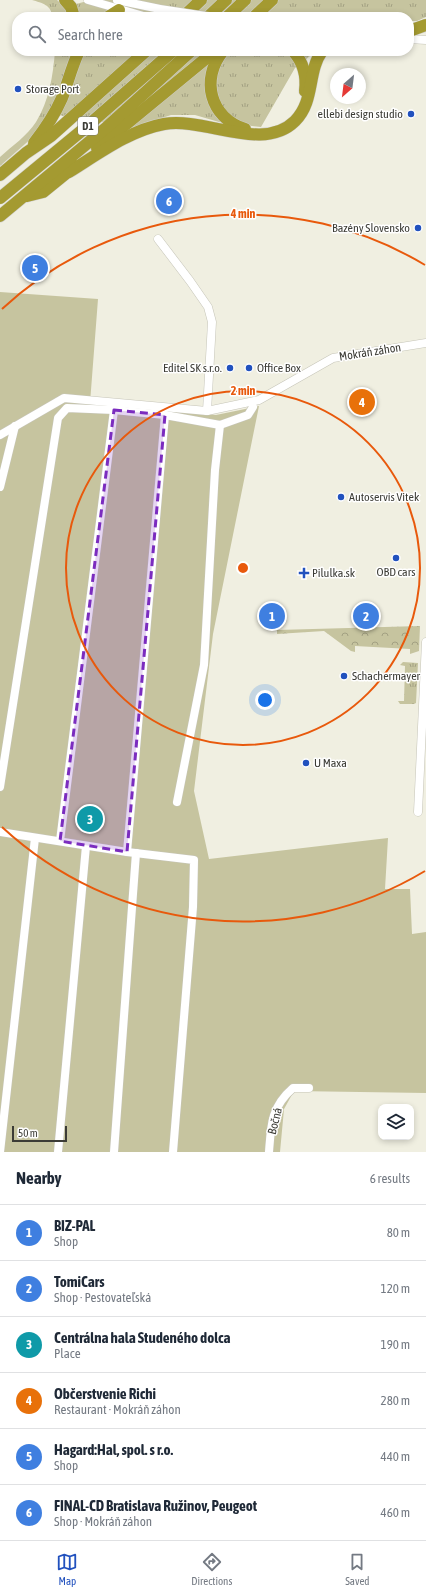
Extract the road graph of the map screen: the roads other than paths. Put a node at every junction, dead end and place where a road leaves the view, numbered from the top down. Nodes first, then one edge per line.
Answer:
1 (65, 0) edge
2 (88, 0) edge
3 (201, 0) edge
4 (226, 0) edge
5 (246, 0) edge
6 (272, 0) edge
7 (118, 5) edge
8 (72, 12) edge
9 (135, 12) edge
10 (180, 12) edge
11 (188, 12) edge
12 (213, 12) edge
13 (233, 12) edge
14 (259, 12) edge
15 (426, 25) edge
16 (414, 31) edge
17 (426, 31) edge
18 (414, 32) edge
19 (414, 35) edge
20 (426, 40) edge
21 (140, 56) edge
22 (167, 56) edge
23 (185, 56) edge
24 (209, 56) edge
25 (219, 56) edge
26 (297, 56) edge
27 (320, 56) edge
28 (74, 57) edge
29 (257, 133) junction
30 (26, 153) junction
31 (69, 172) junction
32 (0, 175) edge
33 (25, 196) junction
34 (0, 198) edge
35 (0, 216) edge
36 (158, 239) dead end
37 (426, 344) edge
38 (253, 407) dead end
39 (114, 410) junction
40 (207, 411) junction
41 (165, 415) junction
42 (220, 425) junction
43 (15, 426) junction
44 (0, 435) edge
45 (0, 487) edge
46 (426, 642) edge
47 (0, 787) edge
48 (177, 802) dead end
49 (418, 812) dead end
50 (0, 832) edge
51 (35, 838) junction
52 (60, 841) junction
53 (86, 846) junction
54 (127, 852) junction
55 (136, 853) junction
56 (309, 1088) dead end
57 (0, 1152) edge
58 (58, 1152) edge
59 (114, 1152) edge
60 (173, 1152) edge
61 (269, 1152) edge

1 - 8 highway
2 - 7 street
3 - 11 highway
4 - 12 highway
5 - 13 highway
6 - 14 highway
7 - 9 street
7 - 10 street, bridge
15 - 16 highway
17 - 18 street
19 - 20 street
21 - 30 highway
22 - 34 highway, D1
23 - 33 highway, D1
24 - 31 highway
25 - 29 highway
26 - 29 highway
27 - 29 highway
28 - 30 highway
29 - 31 highway
30 - 32 highway
31 - 33 highway
33 - 35 highway, D1
36 - 40 street
37 - 40 street, Mokráň záhon
38 - 42 street
39 - 41 street
39 - 47 street
39 - 52 street
40 - 43 street, Mokráň záhon
41 - 42 street
41 - 54 street
42 - 48 street
43 - 44 street, Mokráň záhon
43 - 45 street
46 - 49 street
50 - 51 street
51 - 52 street
51 - 57 street
52 - 53 street
53 - 54 street
53 - 58 street
54 - 55 street
55 - 59 street
55 - 60 street
56 - 61 street, Bočná

